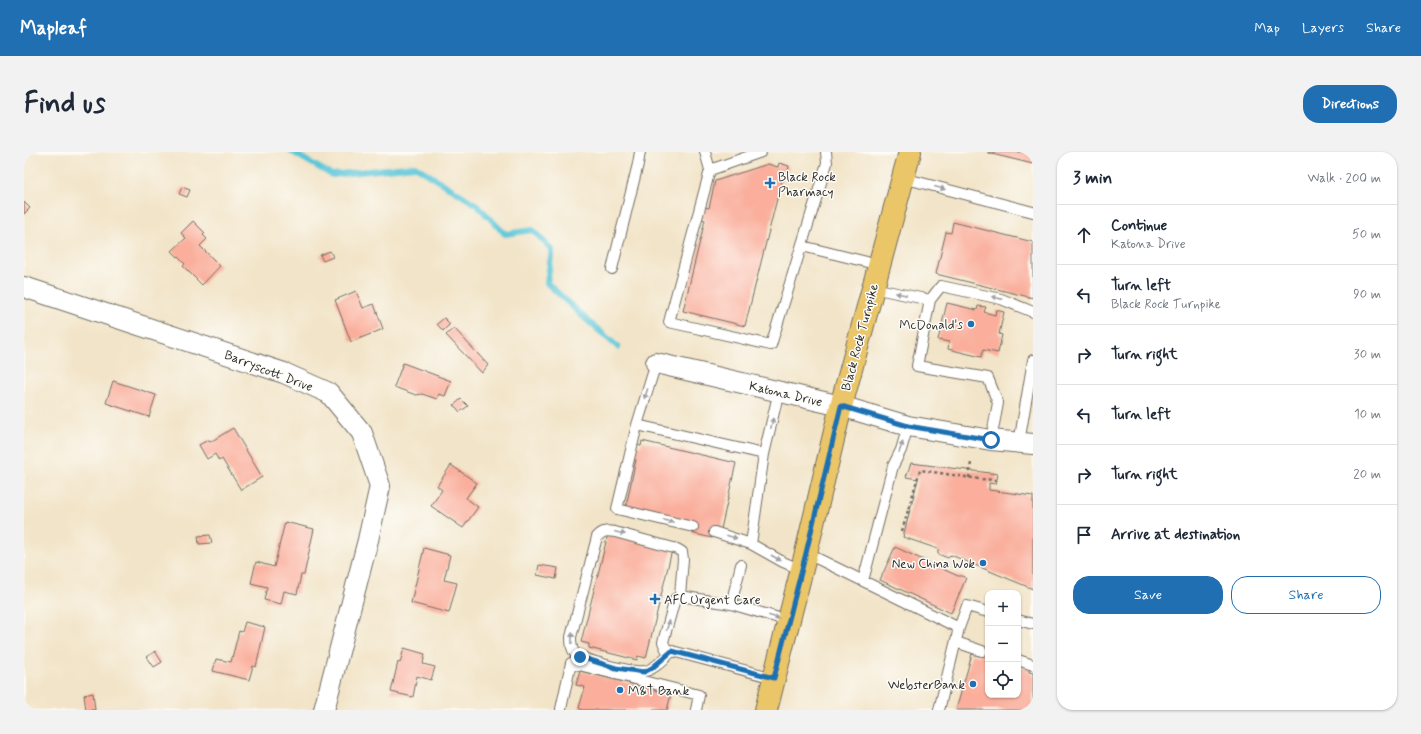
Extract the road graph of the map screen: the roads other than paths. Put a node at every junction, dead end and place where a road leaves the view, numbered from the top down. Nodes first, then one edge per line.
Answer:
1 (640, 152) edge
2 (705, 152) edge
3 (761, 152) edge
4 (826, 152) edge
5 (910, 152) edge
6 (710, 170) junction
7 (902, 178) junction
8 (1033, 212) edge
9 (802, 246) junction
10 (879, 265) junction
11 (612, 269) dead end
12 (24, 287) edge
13 (873, 288) junction
14 (930, 300) junction
15 (1033, 312) edge
16 (1033, 360) edge
17 (656, 363) joint
18 (779, 391) junction
19 (841, 406) junction
20 (637, 425) junction
21 (908, 426) junction
22 (991, 440) junction
23 (1026, 444) edge
24 (764, 454) junction
25 (693, 527) dead end
26 (714, 532) dead end
27 (750, 544) junction
28 (804, 562) junction
29 (741, 565) dead end
30 (863, 581) junction
31 (680, 596) junction
32 (731, 604) junction
33 (985, 611) edge
34 (789, 621) junction
35 (1021, 621) edge
36 (1033, 624) edge
37 (959, 628) junction
38 (956, 642) junction
39 (672, 651) junction
40 (982, 651) dead end
41 (1021, 661) edge
42 (1033, 665) edge
43 (774, 678) junction
44 (561, 709) dead end
45 (324, 710) edge
46 (696, 710) edge
47 (766, 710) edge
48 (939, 710) edge

1 - 11 lane
2 - 6 lane
3 - 6 lane
4 - 9 lane
5 - 7 main road, Black Rock Turnpike
6 - 9 lane
7 -> 8 lane
7 - 10 main road, Black Rock Turnpike
9 - 10 lane
10 - 13 main road, Black Rock Turnpike
12 - 45 street, Barryscott Drive
14 -> 13 lane
13 - 19 main road, Black Rock Turnpike
15 -> 14 lane
14 - 22 lane
16 - 23 lane
17 - 18 street, Katona Drive
17 -> 20 lane
18 - 19 street, Katona Drive
24 -> 18 lane
19 - 21 street, Katona Drive
19 - 28 main road, Black Rock Turnpike
20 - 24 lane
20 -> 25 lane
21 - 22 street, Katona Drive
30 -> 21 lane
22 - 23 street, Katona Drive
24 - 27 lane
26 -> 27 lane
27 -> 28 lane
28 - 30 lane
28 - 34 main road, Black Rock Turnpike
29 - 32 lane
30 - 37 lane
31 - 32 lane
39 -> 31 lane
39 -> 31 lane
32 -> 34 lane
33 - 37 lane
34 - 43 main road, Black Rock Turnpike
35 - 36 lane
37 - 38 lane
38 - 40 lane
38 - 48 lane
39 - 43 lane
41 - 42 lane
43 - 47 main road, Black Rock Turnpike
44 - 46 lane

